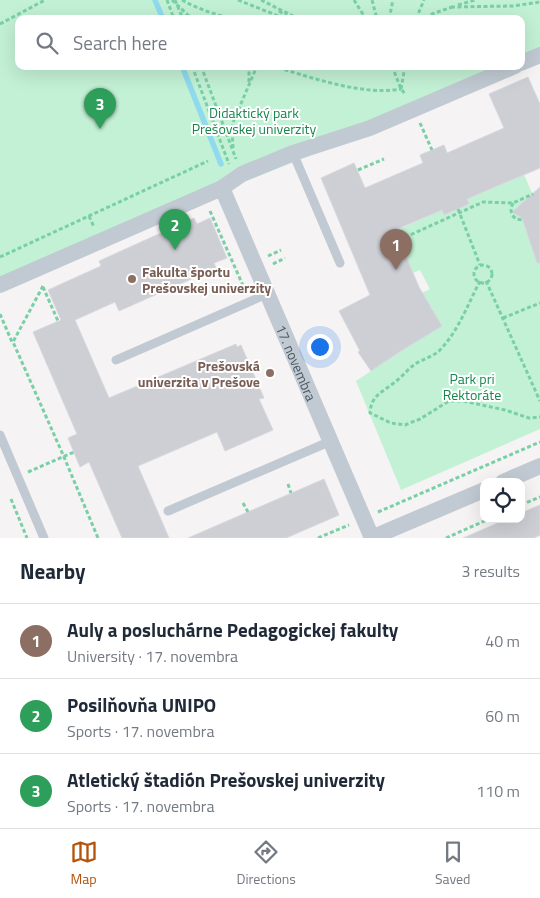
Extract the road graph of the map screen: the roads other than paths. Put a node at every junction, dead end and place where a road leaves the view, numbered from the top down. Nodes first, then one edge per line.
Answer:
1 (539, 58) edge
2 (525, 62) edge
3 (506, 70) edge
4 (293, 152) junction
5 (233, 180) junction
6 (340, 263) dead end
7 (0, 285) edge
8 (267, 294) junction
9 (116, 360) dead end
10 (0, 435) edge
11 (331, 442) junction
12 (540, 466) edge
13 (512, 478) edge
14 (480, 492) edge
15 (168, 511) dead end
16 (44, 538) edge
17 (372, 538) edge

1 - 2 street
3 - 4 street
4 - 5 street
4 - 6 lane
5 - 7 street
5 - 8 street, 17. novembra
8 - 9 lane
8 - 11 street, 17. novembra
10 - 16 lane
11 - 15 lane
11 - 17 street, 17. novembra
12 - 13 street
14 - 17 street, 17. novembra

